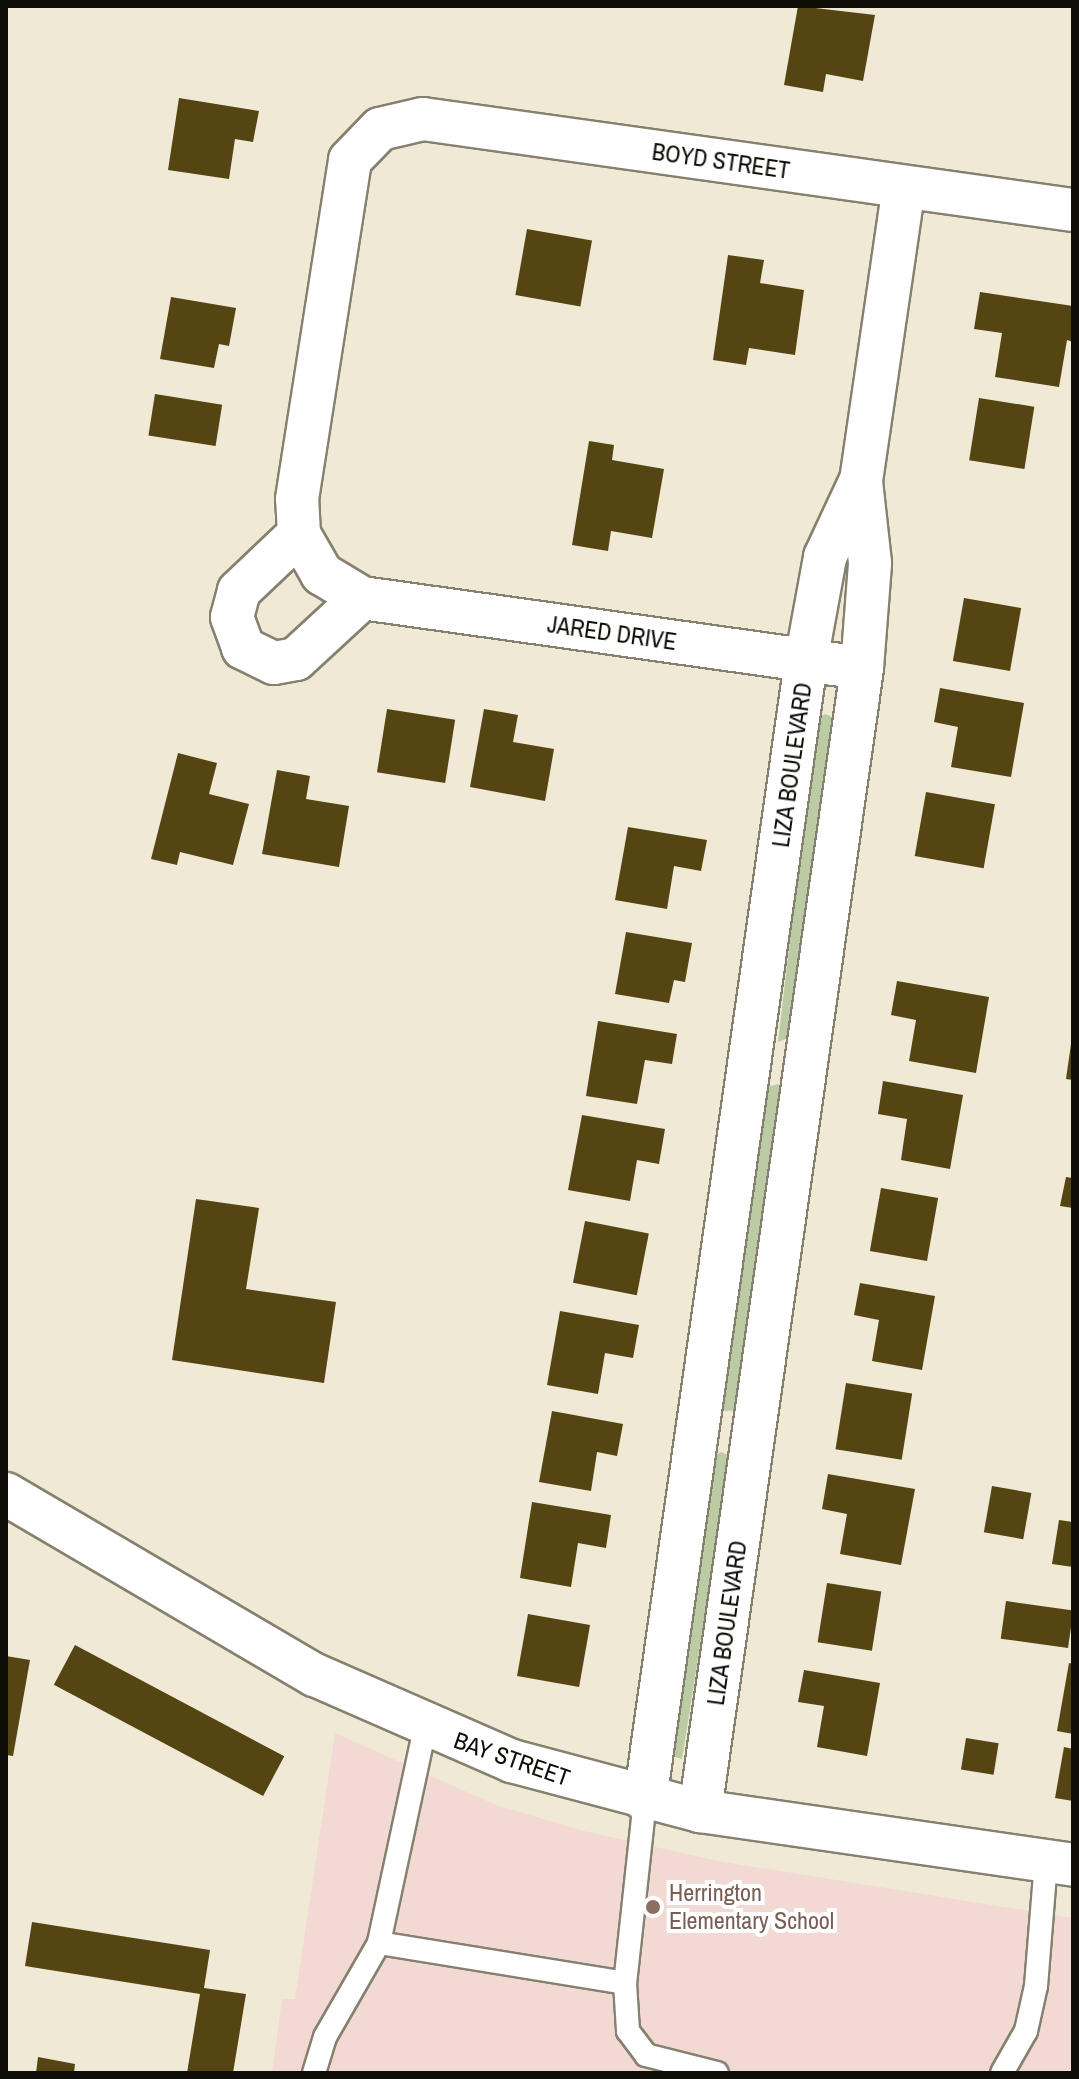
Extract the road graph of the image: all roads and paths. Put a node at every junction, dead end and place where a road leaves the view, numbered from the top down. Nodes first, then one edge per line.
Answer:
1 (372, 134) joint
2 (904, 187) junction
3 (1073, 210) edge
4 (861, 481) junction
5 (299, 534) junction
6 (362, 598) junction
7 (806, 661) junction
8 (862, 668) junction
9 (750, 1057) junction
10 (806, 1065) junction
11 (698, 1427) junction
12 (754, 1435) junction
13 (6, 1494) edge
14 (425, 1728) junction
15 (645, 1800) junction
16 (700, 1811) junction
17 (1060, 1863) edge
18 (379, 1943) junction
19 (625, 1983) junction
20 (314, 2073) edge
21 (717, 2073) edge
22 (1002, 2073) edge

1 - 2 street, BOYD STREET
1 - 5 street, JARED DRIVE
2 - 3 street, BOYD STREET
2 - 4 street, LIZA BOULEVARD
4 - 7 street, LIZA BOULEVARD
4 - 8 street, LIZA BOULEVARD
5 - 6 street, JARED DRIVE
5 - 6 street
6 - 7 street, JARED DRIVE
7 - 8 street, JARED DRIVE
7 - 9 street, LIZA BOULEVARD
8 - 10 street, LIZA BOULEVARD
9 - 10 street
9 - 11 street, LIZA BOULEVARD
10 - 12 street, LIZA BOULEVARD
11 - 12 street
11 - 15 street, LIZA BOULEVARD
12 - 16 street, LIZA BOULEVARD
13 - 14 street, BAY STREET
14 - 15 street, BAY STREET
14 - 18 lane
15 - 16 street, BAY STREET
15 - 19 lane
16 - 17 street, BAY STREET
17 - 22 lane
18 - 19 lane
18 - 20 lane
19 - 21 lane

